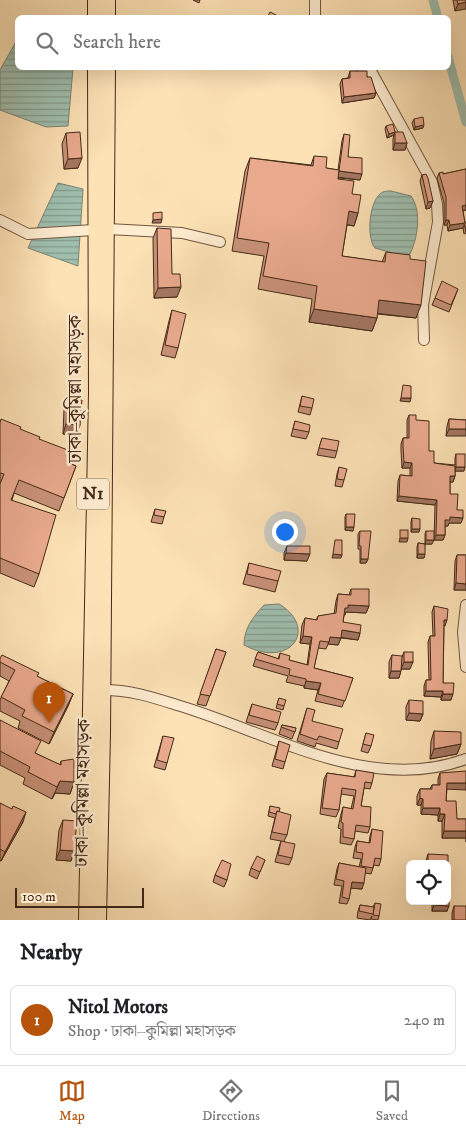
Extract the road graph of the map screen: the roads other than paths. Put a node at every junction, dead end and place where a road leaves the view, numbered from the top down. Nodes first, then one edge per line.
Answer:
1 (94, 0) edge
2 (108, 0) edge
3 (315, 0) edge
4 (95, 15) edge
5 (108, 15) edge
6 (315, 15) edge
7 (95, 70) edge
8 (108, 70) edge
9 (366, 70) edge
10 (0, 220) edge
11 (101, 230) junction
12 (220, 242) dead end
13 (424, 340) dead end
14 (466, 605) edge
15 (466, 666) edge
16 (104, 690) junction
17 (466, 759) edge
18 (86, 920) edge
19 (99, 920) edge

1 - 4 highway
2 - 5 highway
3 - 6 street
7 - 11 highway, ঢাকা–কুমিল্লা মহাসড়ক / N1
8 - 11 highway, ঢাকা–কুমিল্লা মহাসড়ক / N1
9 - 13 street
10 - 11 street
11 - 12 street
11 - 16 highway, ঢাকা–কুমিল্লা মহাসড়ক / N1
11 - 18 highway, ঢাকা–কুমিল্লা মহাসড়ক / N1
14 - 15 street
16 - 17 street
16 - 19 highway, ঢাকা–কুমিল্লা মহাসড়ক / N1

